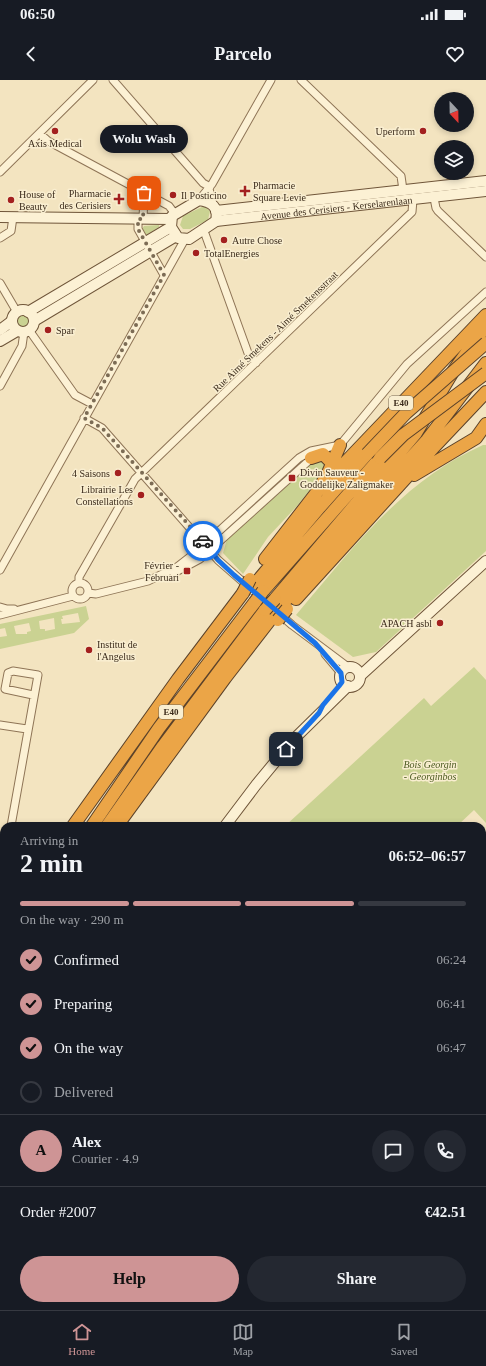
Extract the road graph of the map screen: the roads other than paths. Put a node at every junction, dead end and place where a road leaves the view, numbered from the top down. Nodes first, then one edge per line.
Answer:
1 (93, 80) edge
2 (113, 80) edge
3 (271, 80) edge
4 (300, 80) edge
5 (40, 134) junction
6 (0, 172) edge
7 (486, 182) edge
8 (210, 188) junction
9 (403, 190) junction
10 (456, 190) junction
11 (486, 191) edge
12 (144, 193) junction
13 (434, 198) junction
14 (199, 200) junction
15 (413, 200) junction
16 (314, 205) junction
17 (215, 212) junction
18 (0, 217) edge
19 (13, 217) junction
20 (140, 219) junction
21 (172, 220) junction
22 (204, 230) junction
23 (0, 238) edge
24 (180, 238) junction
25 (145, 242) junction
26 (150, 252) junction
27 (486, 258) edge
28 (164, 275) junction
29 (85, 277) junction
30 (0, 282) edge
31 (91, 287) junction
32 (486, 292) edge
33 (17, 312) junction
34 (28, 312) junction
35 (486, 315) edge
36 (34, 321) junction
37 (486, 326) edge
38 (21, 329) junction
39 (0, 330) edge
40 (0, 340) edge
41 (486, 343) edge
42 (256, 363) junction
43 (486, 363) edge
44 (486, 373) edge
45 (0, 386) edge
46 (486, 392) edge
47 (92, 404) junction
48 (84, 418) junction
49 (486, 424) edge
50 (481, 437) edge
51 (340, 445) junction
52 (322, 450) junction
53 (311, 458) junction
54 (332, 463) junction
55 (142, 473) junction
56 (400, 484) junction
57 (317, 492) junction
58 (205, 544) junction
59 (210, 550) junction
60 (486, 561) edge
61 (0, 570) edge
62 (148, 581) junction
63 (78, 583) junction
64 (256, 585) junction
65 (88, 593) junction
66 (73, 596) junction
67 (281, 604) junction
68 (0, 607) edge
69 (20, 610) junction
70 (0, 615) edge
71 (272, 616) junction
72 (349, 676) junction
73 (33, 695) junction
74 (0, 725) edge
75 (27, 729) junction
76 (88, 806) junction
77 (12, 822) edge
78 (76, 822) edge
79 (80, 822) edge
80 (95, 822) edge
81 (110, 822) edge
82 (120, 822) edge
83 (228, 822) edge

1 - 5 street
2 - 8 street
3 - 8 street
4 - 9 street
5 - 6 street
5 - 12 street
7 - 10 street, Avenue des Cerisiers - Kerselarenlaan
8 - 14 street
8 - 17 street
9 - 10 street, Avenue des Cerisiers - Kerselarenlaan
9 - 16 street, Avenue des Cerisiers - Kerselarenlaan
10 - 11 street, Avenue des Cerisiers - Kerselarenlaan
10 - 13 street, Avenue des Cerisiers - Kerselarenlaan
12 - 20 street
12 - 21 street
13 - 15 street, Avenue des Cerisiers - Kerselarenlaan
13 - 27 street
14 - 17 street
14 - 21 street
15 - 16 street, Avenue des Cerisiers - Kerselarenlaan
15 - 42 street, Rue Aimé Smekens - Aimé Smekensstraat
16 - 17 street, Avenue des Cerisiers - Kerselarenlaan
17 - 22 street
18 - 19 street
19 - 20 street
19 - 23 street
20 - 21 street
20 - 25 street
21 - 24 street
21 - 25 street
22 - 24 street
22 - 42 street
24 - 26 street
24 - 28 street
25 - 26 street
25 - 29 street
26 - 28 street
26 - 31 street
28 - 47 street
29 - 31 street
29 - 34 street
30 - 33 street
31 - 36 street
32 - 51 street
33 - 34 street
33 - 38 street
34 - 36 street
35 - 57 highway, E40
36 - 38 street
37 - 67 highway, E40
38 - 39 street
38 - 40 street
38 - 45 street
38 - 47 street
41 - 64 highway, E40, bridge
42 - 55 street, Rue Aimé Smekens - Aimé Smekensstraat
43 - 67 highway, E40
44 - 64 highway, E40, bridge
46 - 56 highway, E40
47 - 48 street
48 - 55 street
48 - 61 street
49 - 50 highway
50 - 56 highway
51 - 52 street
51 - 54 highway
52 - 53 street
52 - 58 street
53 - 54 highway
53 - 59 street
54 - 57 highway
55 - 58 street
55 - 63 street, Rue Aimé Smekens - Aimé Smekensstraat
56 - 67 highway, E40
57 - 64 highway, E40
58 - 59 street
58 - 62 street
59 - 62 street
59 - 72 street
60 - 72 street
62 - 65 street
63 - 65 street
63 - 66 street
64 - 76 highway, E40, bridge
64 - 80 highway, E40, bridge
65 - 66 street
66 - 69 street
67 - 71 highway, E40, bridge
67 - 71 highway, E40, bridge
68 - 69 street
69 - 70 street
71 - 81 highway, E40
71 - 82 highway, E40
72 - 83 street
73 - 73 street
73 - 75 street
74 - 75 street
75 - 77 street
76 - 78 highway, E40
76 - 79 highway, E40

